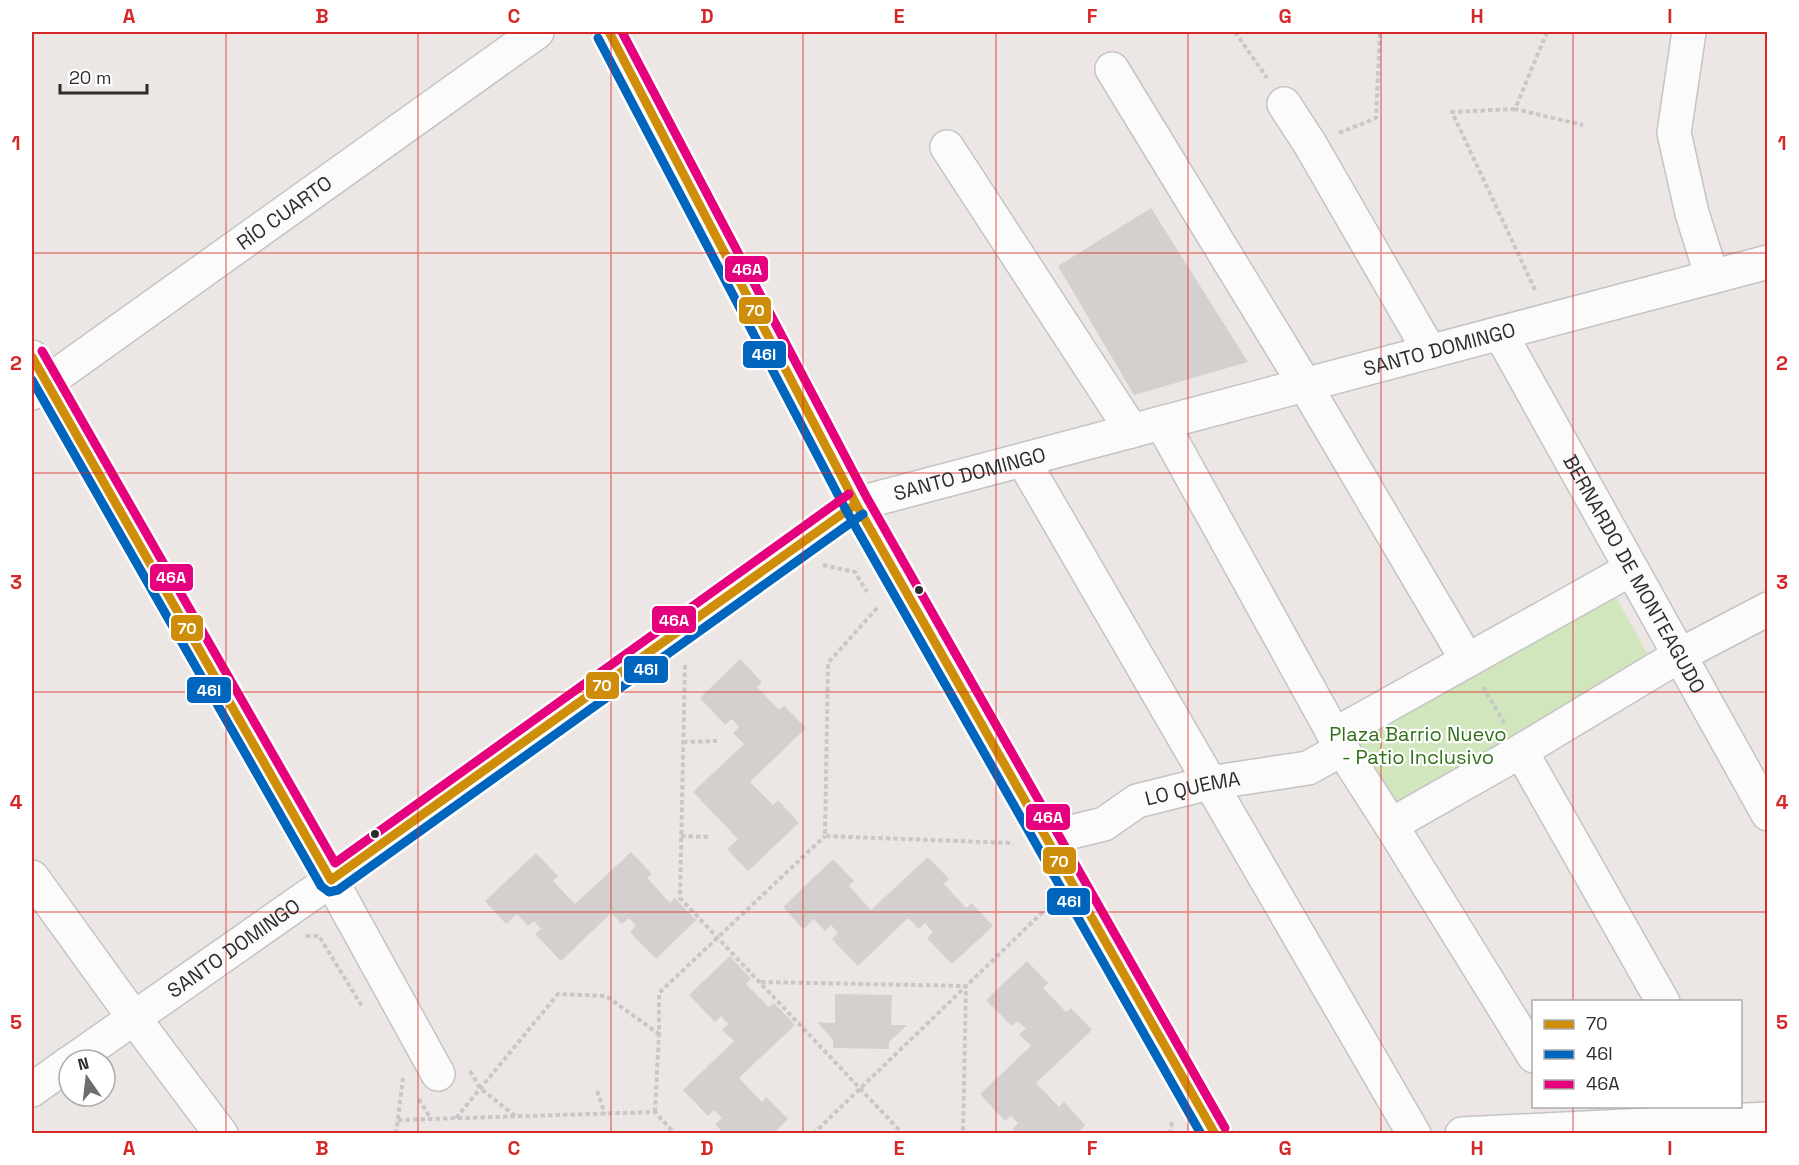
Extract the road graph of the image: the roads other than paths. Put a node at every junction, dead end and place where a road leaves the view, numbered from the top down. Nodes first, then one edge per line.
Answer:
1 (537, 32) edge
2 (609, 32) edge
3 (1689, 32) edge
4 (1112, 69) dead end
5 (1284, 104) road end
6 (947, 147) dead end
7 (1767, 262) edge
8 (1712, 277) junction
9 (1500, 333) junction
10 (1430, 352) junction
11 (36, 378) edge
12 (1305, 385) junction
13 (1147, 427) junction
14 (1023, 460) junction
15 (856, 504) junction
16 (1631, 569) junction
17 (1767, 609) edge
18 (1680, 655) junction
19 (1467, 660) junction
20 (1338, 742) junction
21 (1521, 752) junction
22 (1209, 783) junction
23 (1767, 814) edge
24 (1391, 825) junction
25 (1047, 838) junction
26 (32, 877) edge
27 (331, 880) junction
28 (1662, 1000) edge
29 (134, 1018) junction
30 (91, 1048) edge
31 (1532, 1054) edge
32 (57, 1071) edge
33 (432, 1079) road end
34 (32, 1089) edge
35 (1767, 1119) edge
36 (1730, 1120) edge
37 (1574, 1122) edge
38 (220, 1134) edge
39 (1215, 1134) edge
40 (1414, 1134) edge
41 (1462, 1134) edge

1 - 11 street, RÍO CUARTO
2 - 15 street
3 - 8 street
4 - 12 street
5 - 10 street
6 - 13 street
7 - 8 street, SANTO DOMINGO
8 - 9 street, SANTO DOMINGO
9 - 10 street, SANTO DOMINGO
9 - 16 street, BERNARDO DE MONTEAGUDO
10 - 12 street, SANTO DOMINGO
11 - 27 street
12 - 13 street, SANTO DOMINGO
12 - 19 street
13 - 14 street, SANTO DOMINGO
13 - 20 street
14 - 15 street, SANTO DOMINGO
14 - 22 street
15 - 25 street
15 - 27 street, SANTO DOMINGO
16 - 18 street, BERNARDO DE MONTEAGUDO
16 - 19 street, LO QUEMA
17 - 18 street
18 - 21 street
18 - 23 street, BERNARDO DE MONTEAGUDO
19 - 20 street, LO QUEMA
20 - 22 street, LO QUEMA
20 - 24 street
21 - 24 street
21 - 28 street
22 - 25 street, LO QUEMA
22 - 40 street
24 - 31 street
25 - 39 street
26 - 29 street
27 - 29 street, SANTO DOMINGO
27 - 33 street
29 - 30 street, SANTO DOMINGO
29 - 38 street
32 - 34 street
35 - 36 street
36 - 37 street
37 - 41 street

